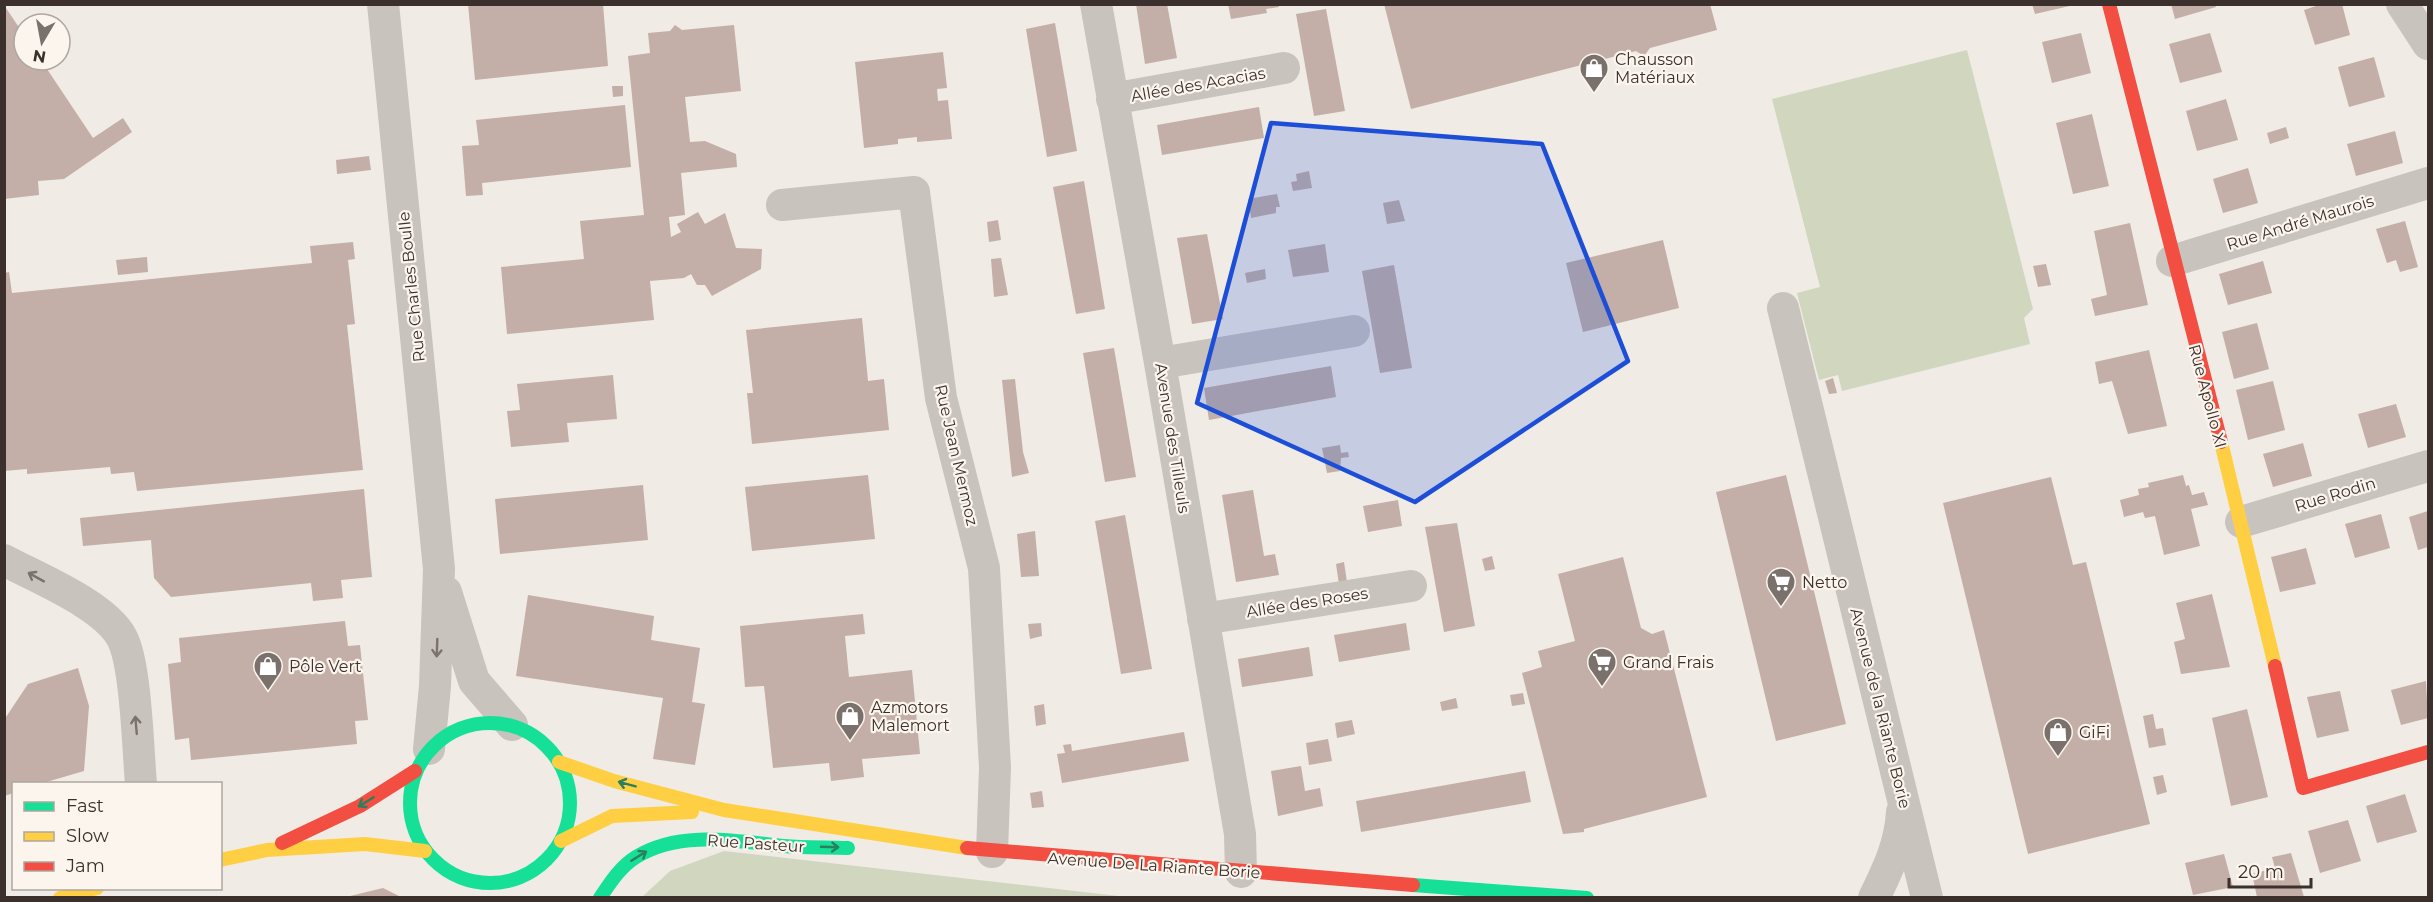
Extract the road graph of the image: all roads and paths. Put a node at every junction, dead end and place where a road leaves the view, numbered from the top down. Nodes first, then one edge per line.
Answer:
1 (383, 4) edge
2 (1096, 4) edge
3 (2109, 4) edge
4 (2402, 4) edge
5 (2428, 44) edge
6 (1284, 68) dead end
7 (1112, 99) junction
8 (2428, 183) edge
9 (782, 205) dead end
10 (2172, 261) junction
11 (1783, 308) dead end
12 (1354, 331) dead end
13 (1160, 363) junction
14 (2428, 466) edge
15 (2241, 522) junction
16 (4, 560) edge
17 (439, 568) junction
18 (1411, 586) dead end
19 (1203, 619) junction
20 (512, 725) junction
21 (2428, 752) edge
22 (422, 760) junction
23 (559, 762) junction
24 (141, 782) edge
25 (1903, 800) junction
26 (724, 810) junction
27 (561, 840) junction
28 (934, 844) junction
29 (858, 848) dead end
30 (880, 848) dead end
31 (267, 850) junction
32 (425, 851) junction
33 (992, 852) junction
34 (222, 860) edge
35 (541, 865) junction
36 (1241, 872) junction
37 (474, 882) junction
38 (537, 887) dead end
39 (89, 890) edge
40 (60, 897) edge
41 (481, 897) edge
42 (600, 897) edge
43 (1587, 897) edge
44 (1874, 897) edge
45 (1927, 897) edge

1 - 17 street, Rue Charles Boulle
2 - 7 street, Avenue des Tilleuls
3 - 10 street, Rue Apollo XI
4 - 5 street
6 - 7 street, Allée des Acacias
7 - 13 street, Avenue des Tilleuls
8 - 10 street, Rue André Maurois
9 - 33 street, Rue Jean Mermoz
10 - 15 street, Rue Apollo XI
11 - 25 street, Avenue de la Riante Borie
12 - 13 street
13 - 19 street, Avenue des Tilleuls
14 - 15 street, Rue Rodin
15 - 21 street, Rue Apollo XI
24 -> 16 street
17 - 20 street, Rue Charles Boulle
17 -> 22 street, Rue Charles Boulle
18 - 19 street, Allée des Roses
19 - 36 street, Avenue des Tilleuls
20 - 22 street
20 - 23 street
22 -> 31 street
22 - 32 street
26 -> 23 street, Avenue De La Riante Borie
23 - 27 street
25 - 44 street
25 - 45 street, Avenue de la Riante Borie
26 - 27 street, Avenue De La Riante Borie
26 - 28 street, Avenue De La Riante Borie
27 - 35 street
28 - 30 street
28 - 33 street, Avenue De La Riante Borie
42 -> 29 street, Rue Pasteur
31 - 32 street
31 - 34 street
32 - 37 street
33 - 36 street, Avenue De La Riante Borie
35 - 37 street
35 - 38 street
36 - 43 street, Avenue De La Riante Borie
37 - 41 street
39 - 40 street

